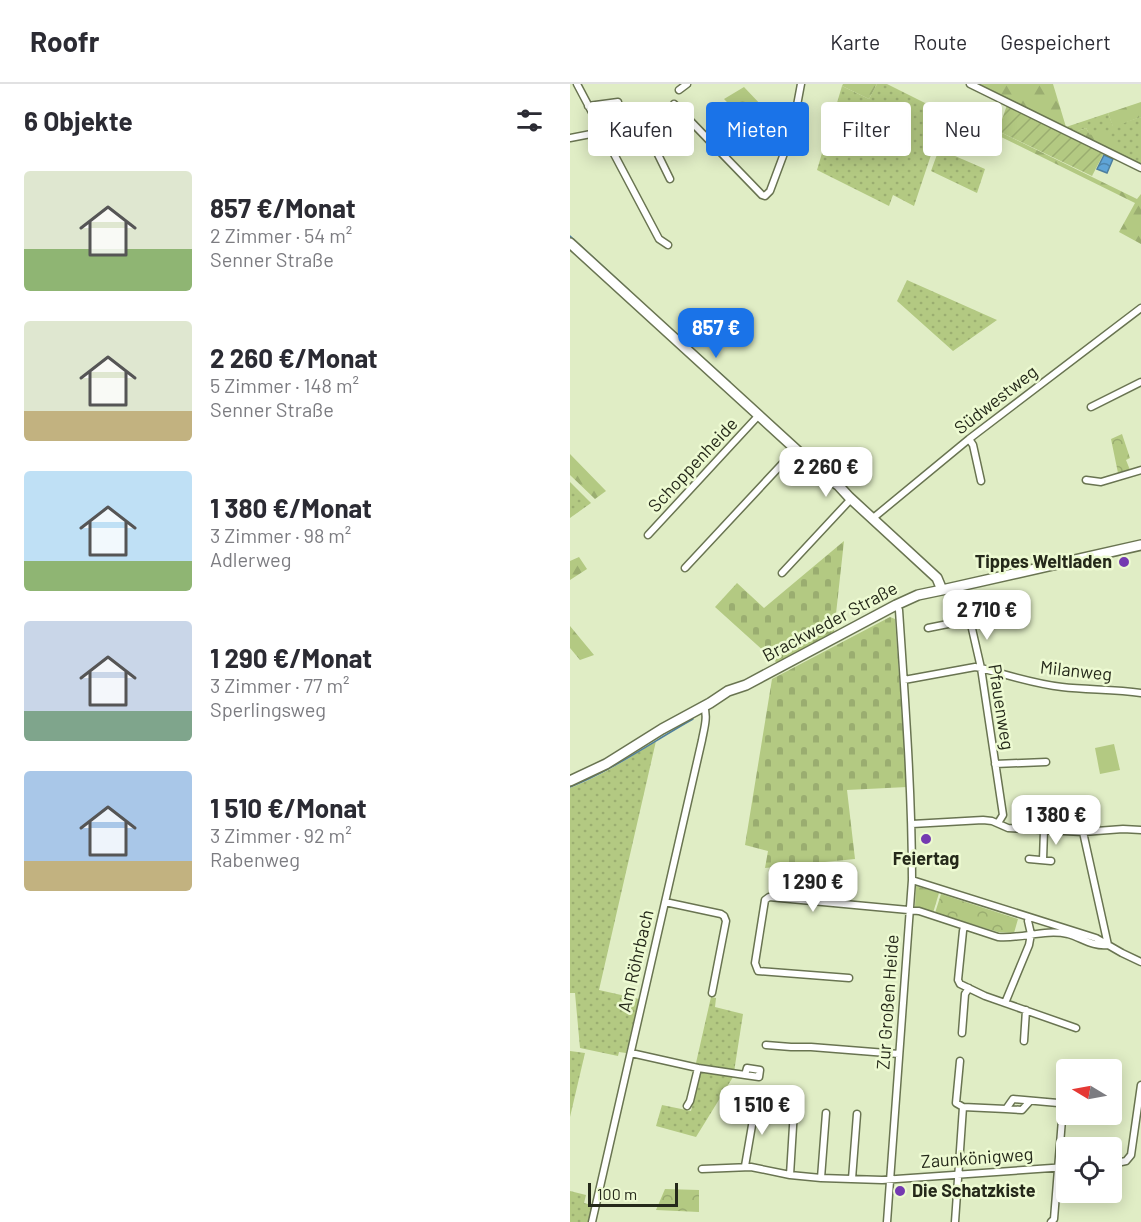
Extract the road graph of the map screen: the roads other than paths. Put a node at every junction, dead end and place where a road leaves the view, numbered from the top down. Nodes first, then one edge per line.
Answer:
1 (577, 84) edge
2 (687, 84) edge
3 (801, 84) edge
4 (970, 84) edge
5 (679, 90) dead end
6 (588, 106) edge
7 (694, 125) edge
8 (588, 135) edge
9 (570, 138) edge
10 (616, 156) edge
11 (659, 156) edge
12 (1141, 168) edge
13 (670, 179) dead end
14 (570, 243) edge
15 (668, 245) dead end
16 (1141, 308) edge
17 (1141, 382) edge
18 (1091, 407) dead end
19 (759, 415) junction
20 (969, 439) junction
21 (796, 449) junction
22 (1141, 470) edge
23 (1086, 480) dead end
24 (981, 481) dead end
25 (850, 498) junction
26 (872, 519) junction
27 (648, 535) dead end
28 (1141, 545) edge
29 (685, 568) dead end
30 (782, 573) dead end
31 (942, 590) junction
32 (896, 605) junction
33 (988, 616) dead end
34 (970, 620) junction
35 (928, 628) dead end
36 (981, 668) junction
37 (904, 680) junction
38 (1141, 693) edge
39 (707, 705) junction
40 (1046, 762) dead end
41 (995, 764) junction
42 (570, 781) edge
43 (998, 823) junction
44 (912, 824) junction
45 (1044, 830) junction
46 (1141, 830) edge
47 (1083, 832) junction
48 (1029, 860) dead end
49 (1043, 860) junction
50 (1051, 861) dead end
51 (912, 880) junction
52 (665, 902) junction
53 (910, 910) junction
54 (1029, 917) junction
55 (964, 927) junction
56 (1031, 934) junction
57 (1108, 945) junction
58 (1141, 962) edge
59 (849, 978) dead end
60 (969, 988) junction
61 (712, 993) dead end
62 (1005, 1003) junction
63 (1026, 1010) junction
64 (1076, 1028) dead end
65 (962, 1033) dead end
66 (1024, 1041) dead end
67 (766, 1045) dead end
68 (631, 1053) junction
69 (899, 1054) junction
70 (960, 1060) dead end
71 (698, 1068) junction
72 (746, 1075) dead end
73 (1141, 1085) edge
74 (1030, 1101) junction
75 (756, 1102) dead end
76 (687, 1106) dead end
77 (963, 1107) junction
78 (1006, 1109) junction
79 (794, 1110) dead end
80 (826, 1113) dead end
81 (857, 1114) dead end
82 (1060, 1137) edge
83 (1122, 1162) edge
84 (745, 1166) junction
85 (1056, 1167) edge
86 (702, 1168) dead end
87 (959, 1174) junction
88 (790, 1175) junction
89 (821, 1178) junction
90 (852, 1179) junction
91 (890, 1179) junction
92 (1056, 1193) edge
93 (592, 1222) edge
94 (887, 1222) edge
95 (956, 1222) edge
96 (1051, 1222) edge

1 - 6 street
2 - 5 street
3 - 7 street
4 - 12 street
8 - 9 street
10 - 15 street
11 - 13 street
14 - 19 main road
16 - 20 street, Südwestweg
17 - 18 street
19 - 21 main road
19 - 27 street, Schoppenheide
20 - 24 street
20 - 26 street, Südwestweg
21 - 25 main road
21 - 29 street
22 - 23 street
25 - 26 main road
25 - 30 street
26 - 31 main road
28 - 31 main road, Brackweder Straße
31 - 32 main road, Brackweder Straße
32 - 37 street, Zur Großen Heide
32 - 39 main road, Brackweder Straße
33 - 34 street
34 - 35 street
34 - 36 street, Pfauenweg
36 - 37 street, Milanweg
36 - 38 street, Milanweg
36 - 41 street, Pfauenweg
37 - 44 street, Zur Großen Heide
39 - 42 main road, Brackweder Straße
39 - 52 street, Am Röhrbach
40 - 41 street, Pfauenweg
41 - 43 street, Pfauenweg
43 - 44 street
43 - 45 street
44 - 51 street, Zur Großen Heide
45 - 47 street
45 - 49 street
46 - 47 street
47 - 57 street
48 - 49 street
49 - 50 street
51 - 53 street, Zur Großen Heide
51 - 54 street
52 - 61 street
52 - 68 street, Am Röhrbach
53 - 55 street
53 - 59 street
53 - 69 street, Zur Großen Heide
54 - 56 street
54 - 57 street
55 - 56 street
55 - 60 street
56 - 57 street
56 - 62 street
57 - 58 street
60 - 62 street
60 - 65 street
62 - 63 street
63 - 64 street
63 - 66 street
67 - 69 street
68 - 71 street
68 - 93 street, Am Röhrbach
69 - 91 street, Zur Großen Heide
70 - 77 street
71 - 72 street
71 - 76 street
73 - 83 street
74 - 78 street
74 - 78 street
74 - 82 street
75 - 84 street
77 - 78 street
77 - 87 street
79 - 88 street
80 - 89 street
81 - 90 street
84 - 86 street, Zaunkönigweg
84 - 88 street, Zaunkönigweg
85 - 87 street, Zaunkönigweg
87 - 91 street, Zaunkönigweg
87 - 95 street
88 - 89 street, Zaunkönigweg
89 - 90 street, Zaunkönigweg
90 - 91 street, Zaunkönigweg
91 - 94 street, Zur Großen Heide
92 - 96 street

